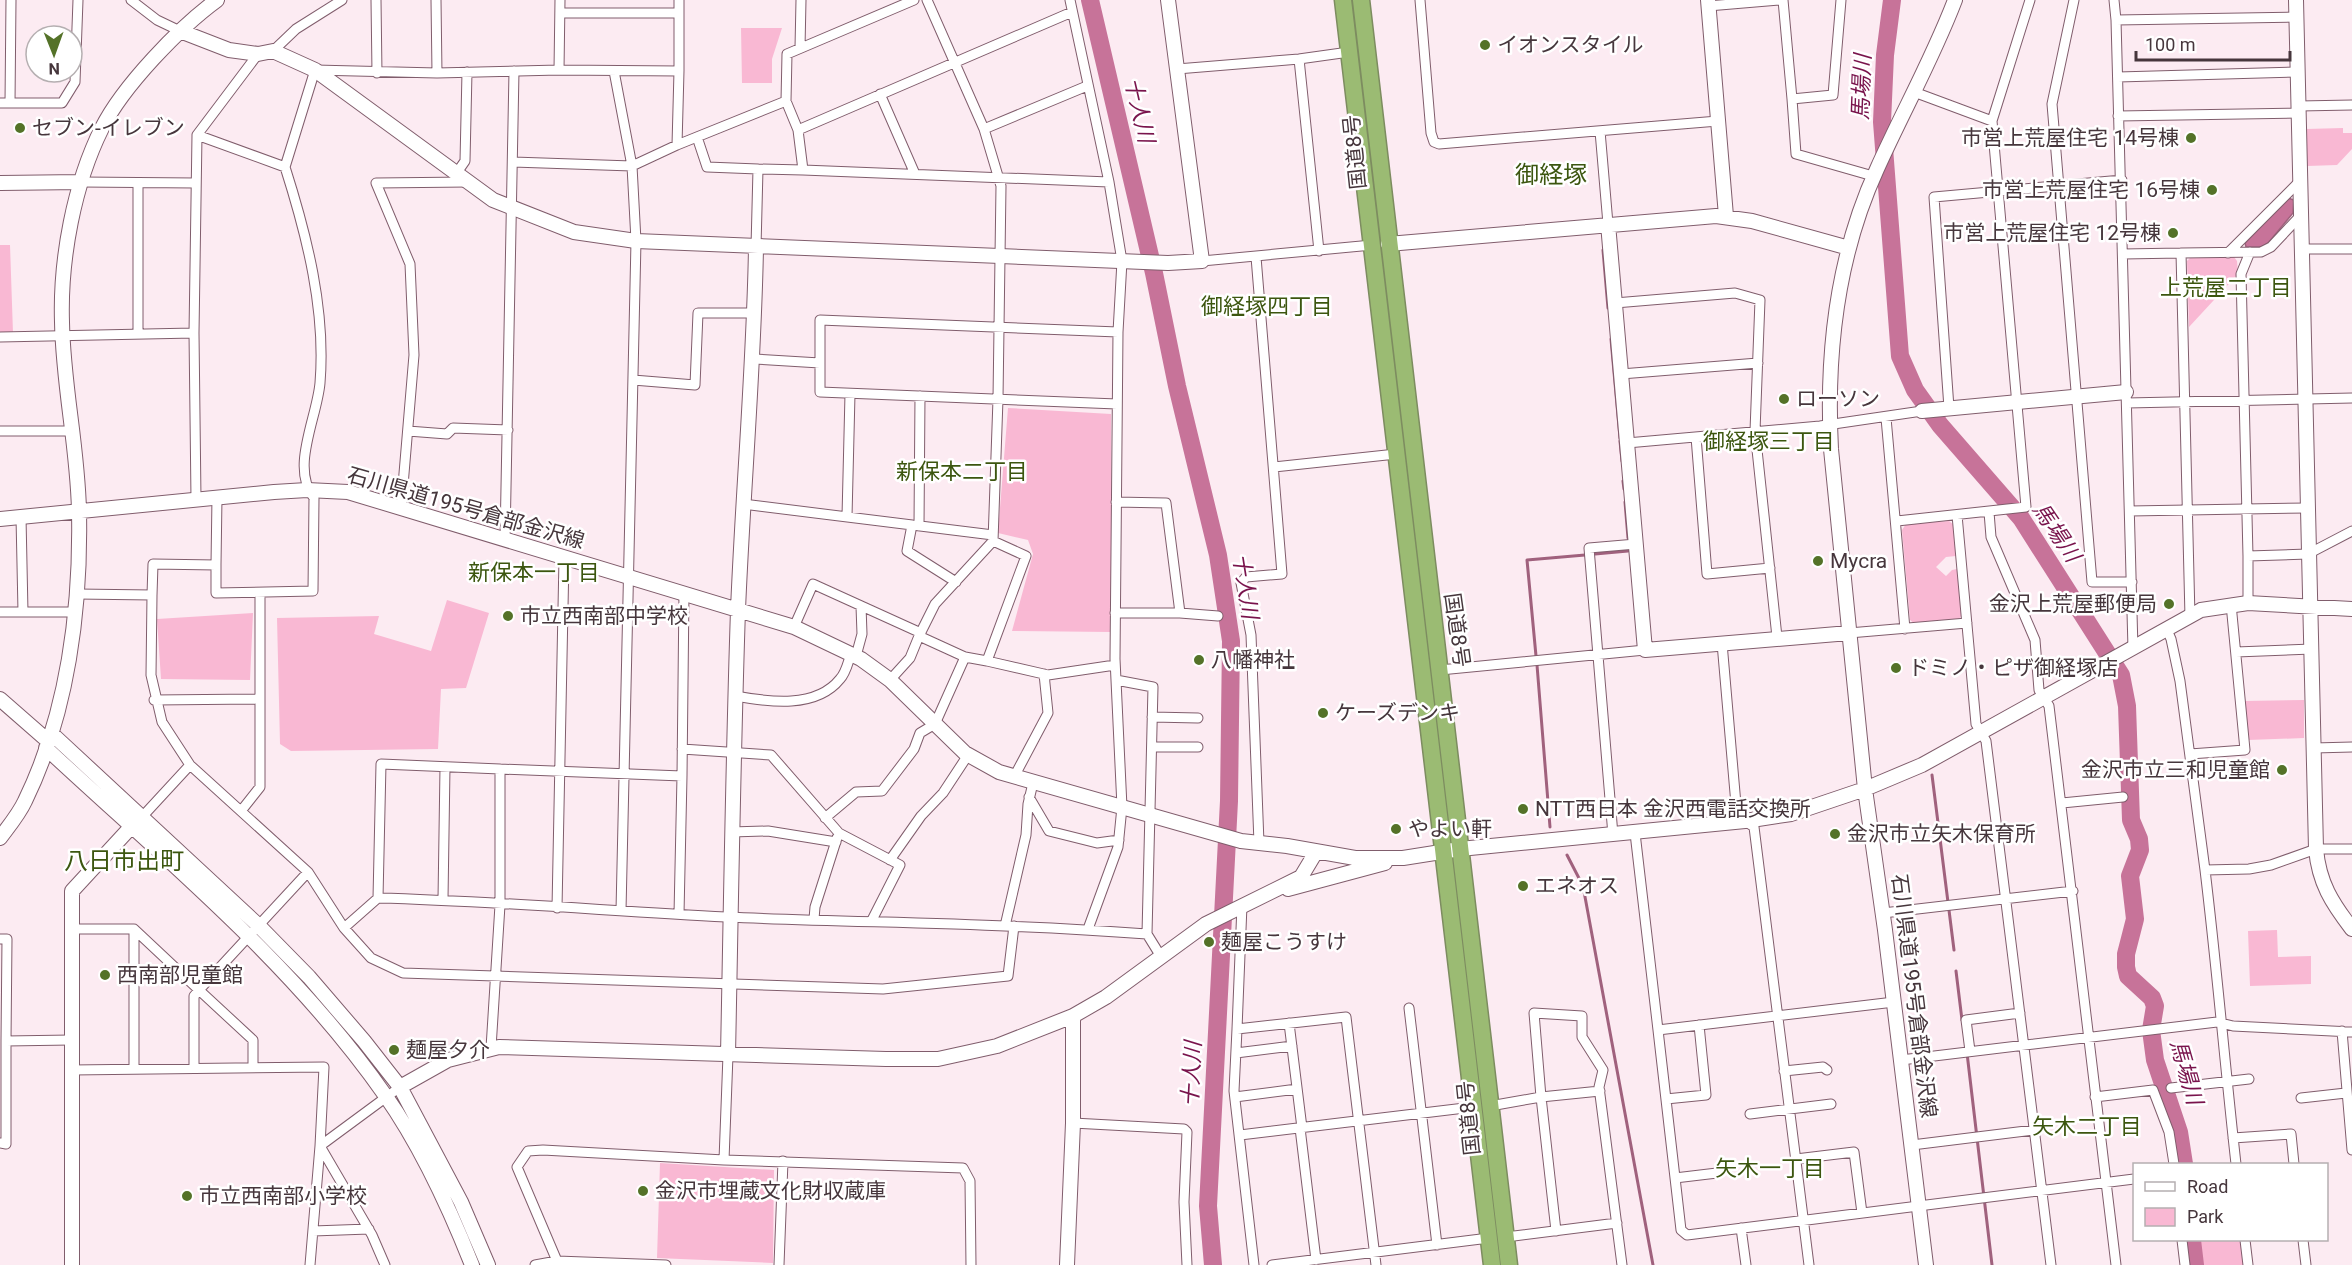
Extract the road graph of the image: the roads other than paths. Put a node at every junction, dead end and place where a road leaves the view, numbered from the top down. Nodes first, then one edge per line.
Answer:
1 (11, 0) edge
2 (78, 0) edge
3 (132, 0) edge
4 (218, 0) edge
5 (342, 0) edge
6 (376, 0) edge
7 (436, 0) edge
8 (560, 0) edge
9 (679, 0) edge
10 (801, 0) edge
11 (914, 0) edge
12 (927, 0) edge
13 (1070, 0) edge
14 (1168, 0) edge
15 (1343, 0) edge
16 (1361, 0) edge
17 (1420, 0) edge
18 (1781, 0) edge
19 (1840, 0) edge
20 (1955, 0) edge
21 (2030, 0) edge
22 (2074, 0) edge
23 (2114, 0) edge
24 (2296, 0) edge
25 (1708, 3) edge
26 (1072, 12) junction
27 (679, 13) junction
28 (560, 14) junction
29 (2296, 17) junction
30 (2116, 20) junction
31 (180, 31) junction
32 (800, 48) junction
33 (273, 51) junction
34 (1349, 52) junction
35 (258, 54) junction
36 (1299, 59) junction
37 (953, 63) junction
38 (1177, 69) junction
39 (315, 70) junction
40 (559, 70) junction
41 (514, 71) junction
42 (614, 71) junction
43 (679, 71) junction
44 (467, 72) junction
45 (2298, 72) junction
46 (377, 73) junction
47 (437, 73) junction
48 (2118, 77) junction
49 (1087, 86) junction
50 (1914, 92) junction
51 (880, 94) junction
52 (1792, 99) junction
53 (786, 101) junction
54 (5, 103) edge
55 (2352, 105) edge
56 (2299, 110) junction
57 (2118, 116) junction
58 (1718, 122) junction
59 (1992, 122) junction
60 (984, 129) junction
61 (798, 130) junction
62 (1600, 131) junction
63 (197, 135) junction
64 (697, 137) junction
65 (677, 145) junction
66 (513, 162) junction
67 (632, 165) junction
68 (285, 167) junction
69 (758, 169) junction
70 (803, 170) junction
71 (1876, 171) junction
72 (915, 174) junction
73 (998, 176) junction
74 (462, 178) junction
75 (2122, 180) junction
76 (2301, 180) junction
77 (81, 182) junction
78 (1109, 182) junction
79 (0, 183) edge
80 (138, 183) junction
81 (195, 183) junction
82 (2059, 185) junction
83 (1999, 191) junction
84 (514, 208) junction
85 (2301, 215) junction
86 (1726, 216) junction
87 (1608, 224) junction
88 (636, 241) junction
89 (1380, 244) junction
90 (756, 247) junction
91 (1849, 248) junction
92 (2302, 249) junction
93 (2352, 249) edge
94 (1318, 251) junction
95 (2250, 252) junction
96 (2181, 253) junction
97 (2228, 253) junction
98 (2123, 255) junction
99 (1001, 256) junction
100 (1256, 256) junction
101 (1122, 261) junction
102 (1202, 261) junction
103 (1615, 303) junction
104 (755, 313) junction
105 (999, 328) junction
106 (1118, 332) junction
107 (194, 333) junction
108 (138, 334) junction
109 (62, 335) junction
110 (0, 337) edge
111 (754, 359) junction
112 (820, 363) junction
113 (1758, 363) junction
114 (1620, 374) junction
115 (633, 380) junction
116 (850, 394) junction
117 (920, 396) junction
118 (2078, 398) junction
119 (2126, 398) junction
120 (2306, 398) junction
121 (2352, 398) edge
122 (998, 399) junction
123 (2244, 399) junction
124 (2185, 401) junction
125 (2016, 402) junction
126 (1117, 404) junction
127 (1943, 409) junction
128 (1922, 411) joint
129 (1886, 418) junction
130 (1830, 425) junction
131 (508, 430) junction
132 (0, 431) edge
133 (73, 431) junction
134 (408, 431) junction
135 (1755, 431) junction
136 (1696, 437) junction
137 (1627, 443) junction
138 (1396, 454) junction
139 (1274, 467) junction
140 (307, 490) junction
141 (217, 497) junction
142 (196, 499) junction
143 (1116, 502) junction
144 (743, 504) junction
145 (2308, 508) junction
146 (401, 509) junction
147 (2246, 509) junction
148 (2187, 510) junction
149 (2130, 511) junction
150 (79, 512) junction
151 (1989, 512) junction
152 (1957, 515) junction
153 (21, 517) junction
154 (847, 517) junction
155 (0, 519) edge
156 (1897, 521) junction
157 (915, 525) junction
158 (2352, 531) edge
159 (993, 538) junction
160 (506, 540) junction
161 (1636, 544) junction
162 (2308, 554) junction
163 (2248, 556) junction
164 (564, 558) junction
165 (216, 564) junction
166 (1770, 568) junction
167 (628, 577) junction
168 (956, 582) junction
169 (2132, 582) junction
170 (684, 592) junction
171 (260, 593) junction
172 (77, 594) junction
173 (152, 595) junction
174 (2248, 603) junction
175 (2231, 604) junction
176 (861, 606) junction
177 (2309, 606) junction
178 (738, 608) junction
179 (2352, 609) edge
180 (0, 612) edge
181 (23, 612) junction
182 (75, 612) junction
183 (1115, 613) junction
184 (1180, 613) junction
185 (1218, 616) dead end
186 (2190, 616) junction
187 (1967, 623) junction
188 (795, 627) junction
189 (1905, 629) junction
190 (2167, 630) junction
191 (1849, 633) junction
192 (920, 635) junction
193 (1777, 638) junction
194 (1722, 643) junction
195 (2133, 649) junction
196 (2312, 649) junction
197 (1646, 650) junction
198 (2236, 652) junction
199 (854, 655) junction
200 (1598, 655) junction
201 (965, 657) junction
202 (987, 661) junction
203 (1115, 665) junction
204 (1440, 670) junction
205 (1044, 674) junction
206 (890, 680) junction
207 (1116, 680) junction
208 (735, 696) junction
209 (2045, 698) junction
210 (0, 699) edge
211 (259, 699) junction
212 (154, 700) junction
213 (1152, 717) junction
214 (1198, 718) dead end
215 (935, 724) junction
216 (1981, 733) junction
217 (48, 741) junction
218 (1152, 747) junction
219 (1198, 747) dead end
220 (2352, 747) edge
221 (2314, 748) junction
222 (682, 749) junction
223 (734, 752) junction
224 (2190, 754) junction
225 (968, 755) junction
226 (190, 765) junction
227 (445, 767) junction
228 (500, 769) junction
229 (559, 771) junction
230 (624, 774) junction
231 (682, 776) junction
232 (1014, 777) junction
233 (1033, 783) junction
234 (1865, 789) junction
235 (1029, 797) junction
236 (2123, 797) dead end
237 (2062, 803) junction
238 (1122, 807) junction
239 (241, 811) junction
240 (1151, 814) junction
241 (141, 817) junction
242 (825, 818) junction
243 (1745, 821) junction
244 (131, 827) junction
245 (731, 832) junction
246 (1635, 833) junction
247 (1613, 835) junction
248 (838, 837) junction
249 (0, 838) edge
250 (1119, 840) junction
251 (1258, 843) junction
252 (2316, 849) junction
253 (2352, 849) edge
254 (1452, 850) junction
255 (1316, 852) junction
256 (1403, 858) junction
257 (890, 860) junction
258 (2205, 870) junction
259 (308, 872) junction
260 (1274, 891) junction
261 (2073, 891) junction
262 (378, 898) junction
263 (442, 899) junction
264 (2006, 899) junction
265 (500, 904) junction
266 (1239, 906) junction
267 (557, 908) junction
268 (621, 911) junction
269 (1883, 913) junction
270 (679, 914) junction
271 (728, 917) junction
272 (814, 919) junction
273 (872, 920) junction
274 (1009, 926) junction
275 (344, 928) junction
276 (72, 929) junction
277 (134, 929) junction
278 (1088, 929) junction
279 (2352, 929) edge
280 (254, 931) junction
281 (1147, 934) junction
282 (0, 939) edge
283 (1160, 955) junction
284 (497, 976) junction
285 (729, 983) junction
286 (200, 990) junction
287 (3, 992) edge
288 (1894, 1002) junction
289 (1409, 1008) dead end
290 (2020, 1014) junction
291 (1073, 1016) junction
292 (1777, 1016) junction
293 (1289, 1023) junction
294 (2223, 1023) junction
295 (1699, 1025) junction
296 (1237, 1029) junction
297 (1658, 1030) junction
298 (2342, 1031) junction
299 (2352, 1032) edge
300 (2090, 1037) junction
301 (72, 1040) junction
302 (6, 1041) junction
303 (2024, 1045) junction
304 (1292, 1046) junction
305 (491, 1048) junction
306 (1968, 1052) junction
307 (1236, 1053) junction
308 (728, 1055) junction
309 (1901, 1060) junction
310 (194, 1068) junction
311 (253, 1068) junction
312 (134, 1069) junction
313 (72, 1070) junction
314 (1827, 1070) dead end
315 (1784, 1071) junction
316 (2249, 1079) dead end
317 (2226, 1082) junction
318 (400, 1087) junction
319 (2171, 1088) dead end
320 (1297, 1089) junction
321 (1600, 1091) junction
322 (2346, 1093) junction
323 (386, 1096) junction
324 (1235, 1097) junction
325 (1541, 1097) junction
326 (2095, 1097) junction
327 (2301, 1098) dead end
328 (1666, 1099) junction
329 (1831, 1104) dead end
330 (1482, 1107) junction
331 (1789, 1110) junction
332 (1419, 1113) junction
333 (1750, 1114) dead end
334 (1358, 1121) junction
335 (2351, 1122) edge
336 (1073, 1123) junction
337 (1301, 1128) junction
338 (2034, 1130) junction
339 (1240, 1135) junction
340 (2233, 1138) junction
341 (0, 1143) edge
342 (321, 1146) junction
343 (1912, 1146) junction
344 (2352, 1150) edge
345 (1796, 1159) junction
346 (724, 1160) junction
347 (783, 1161) junction
348 (2174, 1163) edge
349 (2236, 1163) edge
350 (2294, 1163) edge
351 (1717, 1173) dead end
352 (1675, 1178) junction
353 (2133, 1179) edge
354 (2106, 1183) junction
355 (2042, 1192) junction
356 (1919, 1206) junction
357 (1862, 1213) junction
358 (1803, 1220) junction
359 (1617, 1223) junction
360 (1741, 1228) junction
361 (369, 1229) junction
362 (313, 1231) junction
363 (1556, 1231) junction
364 (1506, 1237) junction
365 (1489, 1238) junction
366 (2182, 1241) edge
367 (2245, 1241) edge
368 (2303, 1241) edge
369 (1437, 1245) junction
370 (1375, 1252) junction
371 (1316, 1260) junction
372 (557, 1263) edge
373 (72, 1265) edge
374 (310, 1265) edge
375 (385, 1265) edge
376 (472, 1265) edge
377 (488, 1265) edge
378 (535, 1265) edge
379 (666, 1265) edge
380 (779, 1265) edge
381 (971, 1265) edge
382 (1067, 1265) edge
383 (1187, 1265) edge
384 (1254, 1265) edge
385 (1272, 1265) edge
386 (1376, 1265) edge
387 (1492, 1265) edge
388 (1509, 1265) edge
389 (1622, 1265) edge
390 (1746, 1265) edge
391 (1809, 1265) edge
392 (1926, 1265) edge
393 (2050, 1265) edge
394 (2116, 1265) edge
395 (2185, 1265) edge
396 (2248, 1265) edge
397 (2306, 1265) edge

1 - 54 street
2 - 54 street
3 - 31 street
4 - 31 street
5 - 33 street
6 - 46 street
7 - 47 street
8 - 28 street
9 - 27 street
10 - 32 street
11 - 32 street
12 - 37 street
13 - 26 street
14 - 38 street
15 - 34 highway, 国道8号
16 - 89 highway, 国道8号
17 - 62 street
18 - 25 street
18 - 52 street
19 - 52 street
20 - 50 street, 石川県道195号倉部金沢線
21 - 59 street
22 - 82 street
23 - 30 street
24 - 29 street
25 - 58 street
26 - 37 street
26 - 49 street
27 - 28 street
27 - 43 street
28 - 40 street
29 - 30 street
29 - 45 street
30 - 48 street
31 - 35 street
31 - 77 street
32 - 53 street
33 - 35 street
33 - 39 street
34 - 36 street
34 - 89 highway, 国道8号
35 - 63 street
36 - 38 street
36 - 94 street
37 - 51 street
37 - 60 street
38 - 102 street
39 - 46 street
39 - 68 street
39 - 74 street
40 - 41 street
40 - 42 street
41 - 44 street
41 - 66 street
42 - 43 street
42 - 67 street
43 - 65 street
44 - 47 street
44 - 74 street
45 - 48 street
45 - 56 street
46 - 47 street
48 - 57 street
49 - 60 street
49 - 78 street
50 - 59 street
50 - 71 street, 石川県道195号倉部金沢線
51 - 61 street
51 - 72 street
52 - 71 street
53 - 61 street
53 - 64 street
55 - 56 street
56 - 57 street
56 - 76 street
57 - 75 street
58 - 62 street
58 - 86 street
59 - 83 street
60 - 73 street
61 - 70 street
62 - 87 street
63 - 68 street
63 - 81 street
64 - 65 street
64 - 69 street
65 - 67 street
66 - 67 street
66 - 84 street
67 - 88 street
68 - 140 street
69 - 70 street
69 - 90 street
70 - 72 street
71 - 91 street, 石川県道195号倉部金沢線
72 - 73 street
73 - 78 street
73 - 99 street
74 - 84 street
74 - 134 street
75 - 82 street
75 - 98 street
76 - 85 street
76 - 97 street
77 - 79 street
77 - 80 street
77 - 109 street
78 - 101 street
80 - 81 street
80 - 108 street
81 - 107 street
82 - 83 street
82 - 118 street
83 - 125 street
83 - 127 street
84 - 88 street
84 - 131 street
85 - 92 street
85 - 95 street
86 - 87 street
86 - 91 street
87 - 89 street
87 - 103 street
88 - 90 street
88 - 115 street
89 - 94 street
89 - 138 highway, 国道8号
89 - 204 highway, 国道8号
90 - 99 street
90 - 104 street
91 - 130 street, 石川県道195号倉部金沢線
92 - 93 street
92 - 120 street
94 - 100 street
95 - 97 street
95 - 123 street
96 - 97 street
96 - 98 street
96 - 124 street
98 - 119 street
99 - 101 street
99 - 105 street
100 - 102 street
100 - 139 street
101 - 102 street
101 - 106 street
103 - 113 street
103 - 114 street
104 - 111 street
104 - 115 street
105 - 106 street
105 - 112 street
105 - 122 street
106 - 126 street
107 - 108 street
107 - 142 street
108 - 109 street
109 - 110 street
109 - 133 street
111 - 112 street
111 - 144 street
112 - 116 street
113 - 114 street
113 - 135 street
114 - 137 street
115 - 167 street
116 - 117 street
116 - 154 street
117 - 122 street
117 - 157 street
118 - 119 street
118 - 125 street
118 - 169 street
119 - 124 street
119 - 149 street
120 - 121 street
120 - 123 street
120 - 145 street
122 - 126 street
122 - 159 street
123 - 124 street
123 - 147 street
124 - 148 street
125 - 127 street
125 - 151 street
126 - 143 street
127 - 128 street
128 - 129 street
129 - 130 street
129 - 156 street
130 - 135 street
130 - 191 street, 石川県道195号倉部金沢線
131 - 134 street
131 - 160 street
132 - 133 street
133 - 150 street
134 - 146 street
135 - 136 street
135 - 166 street
136 - 137 street
136 - 166 street
137 - 161 street
138 - 139 street
138 - 254 highway, 国道8号
139 - 251 street
140 - 141 street, 石川県道195号倉部金沢線
140 - 146 street, 石川県道195号倉部金沢線
140 - 171 street
141 - 142 street, 石川県道195号倉部金沢線
141 - 165 street
142 - 150 street, 石川県道195号倉部金沢線
143 - 183 street
143 - 184 street
144 - 154 street
144 - 178 street
145 - 147 street
145 - 162 street
146 - 160 street, 石川県道195号倉部金沢線
147 - 148 street
147 - 163 street
148 - 149 street
148 - 186 street
149 - 169 street
150 - 153 street, 石川県道195号倉部金沢線
150 - 172 street
151 - 152 street
151 - 209 street
152 - 156 street
152 - 187 street
153 - 155 street, 石川県道195号倉部金沢線
153 - 181 street
154 - 157 street
156 - 189 street
157 - 159 street
157 - 168 street
158 - 162 street
159 - 168 street
159 - 202 street
160 - 164 street, 石川県道195号倉部金沢線
161 - 197 street
161 - 200 street
162 - 163 street
162 - 177 street
163 - 174 street
164 - 167 street, 石川県道195号倉部金沢線
164 - 229 street
165 - 171 street
165 - 173 street
166 - 193 street
167 - 170 street, 石川県道195号倉部金沢線
167 - 230 street
168 - 192 street
169 - 195 street
170 - 178 street, 石川県道195号倉部金沢線
170 - 222 street
171 - 211 street
172 - 173 street
172 - 182 street
173 - 212 street
174 - 175 street
174 - 177 street
175 - 186 street
175 - 198 street
176 - 188 street
176 - 192 street
176 - 199 street
177 - 179 street
177 - 196 street
178 - 188 street, 石川県道195号倉部金沢線
178 - 208 street
180 - 181 street
181 - 182 street
182 - 217 street
183 - 184 street
183 - 203 street
184 - 185 street
186 - 190 street
187 - 189 street
187 - 216 street
188 - 199 street, 石川県道195号倉部金沢線
189 - 191 street
190 - 195 street
190 - 224 street
191 - 193 street
191 - 234 street, 石川県道195号倉部金沢線
192 - 201 street
192 - 206 street
193 - 194 street
194 - 197 street
194 - 243 street
195 - 209 street
196 - 198 street
196 - 221 street
197 - 200 street
198 - 224 street
199 - 206 street, 石川県道195号倉部金沢線
199 - 208 street
200 - 204 street
200 - 247 street
201 - 202 street
201 - 215 street
202 - 205 street
203 - 205 street
203 - 207 street
204 - 254 highway, 国道8号
205 - 232 street
206 - 215 street, 石川県道195号倉部金沢線
207 - 213 street
207 - 238 street
208 - 223 street
209 - 216 street
209 - 237 street
210 - 217 street
211 - 212 street
211 - 239 street
212 - 226 street
213 - 214 street
213 - 218 street
215 - 225 street, 石川県道195号倉部金沢線
215 - 242 street
216 - 234 street
216 - 264 street
217 - 241 street
217 - 244 street
217 - 249 street
218 - 219 street
218 - 240 street
220 - 221 street
221 - 252 street
222 - 223 street
222 - 231 street
223 - 242 street
223 - 245 street
224 - 258 street
225 - 232 street, 石川県道195号倉部金沢線
225 - 257 street
226 - 239 street
226 - 241 street
227 - 228 street
227 - 262 street
227 - 263 street
228 - 229 street
228 - 265 street
229 - 230 street
229 - 267 street
230 - 231 street
230 - 268 street
231 - 270 street
232 - 233 street, 石川県道195号倉部金沢線
233 - 235 street
233 - 238 street, 石川県道195号倉部金沢線
234 - 243 street
234 - 269 street, 石川県道195号倉部金沢線
235 - 250 street
235 - 274 street
236 - 237 street
237 - 261 street
238 - 240 street, 石川県道195号倉部金沢線
238 - 250 street
239 - 259 street
240 - 251 street, 石川県道195号倉部金沢線
240 - 281 street
241 - 280 street
242 - 248 street
243 - 246 street
243 - 292 street
244 - 276 street
244 - 280 street
245 - 248 street
245 - 271 street
246 - 247 street
246 - 297 street
247 - 254 street
248 - 257 street
248 - 272 street
250 - 278 street
251 - 255 street
252 - 253 street
252 - 258 street
252 - 279 street
254 - 256 street
254 - 330 highway, 国道8号
255 - 256 street
255 - 260 street
256 - 260 street
257 - 273 street
258 - 294 street
259 - 275 street
259 - 280 street
260 - 266 street
261 - 264 street
261 - 300 street
262 - 263 street
262 - 275 street
263 - 265 street
264 - 269 street
264 - 290 street
265 - 267 street
265 - 284 street
266 - 283 street
266 - 296 street
267 - 268 street
268 - 270 street
269 - 288 street, 石川県道195号倉部金沢線
270 - 271 street
271 - 272 street
271 - 285 street
272 - 273 street
273 - 274 street
274 - 278 street
274 - 285 street
275 - 284 street
276 - 277 street
276 - 301 street
277 - 286 street
277 - 312 street
278 - 281 street
280 - 286 street
280 - 318 street
280 - 323 street
281 - 283 street
282 - 287 street
283 - 291 street
284 - 285 street
284 - 305 street
285 - 308 street
286 - 310 street
286 - 311 street
287 - 302 street
288 - 292 street
288 - 309 street, 石川県道195号倉部金沢線
289 - 332 street
290 - 303 street
290 - 306 street
291 - 308 street
291 - 336 street
292 - 295 street
292 - 315 street
293 - 296 street
293 - 304 street
293 - 334 street
294 - 298 street
294 - 300 street
294 - 317 street
295 - 297 street
295 - 328 street
296 - 307 street
297 - 328 street
298 - 299 street
298 - 322 street
300 - 303 street
300 - 326 street
301 - 302 street
301 - 313 street
302 - 341 street
303 - 306 street
303 - 338 street
304 - 307 street
304 - 320 street
305 - 308 street
305 - 318 street
306 - 309 street
307 - 324 street
308 - 346 street
309 - 343 street, 石川県道195号倉部金沢線
310 - 311 street
310 - 312 street
311 - 342 street
312 - 313 street
313 - 373 street
314 - 315 street
315 - 331 street
316 - 317 street
317 - 319 street
317 - 340 street
318 - 323 street
318 - 377 street
320 - 324 street
320 - 337 street
321 - 325 street
321 - 325 street
321 - 359 street
322 - 327 street
322 - 335 street
323 - 342 street
323 - 376 street
324 - 339 street
325 - 330 street
325 - 363 street
326 - 348 street
326 - 354 street
328 - 352 street
329 - 331 street
330 - 332 street
330 - 364 highway, 国道8号
330 - 365 highway, 国道8号
331 - 333 street
331 - 345 street
332 - 334 street
332 - 369 street
334 - 337 street
334 - 370 street
335 - 344 street
336 - 382 street
336 - 383 street
337 - 339 street
337 - 371 street
338 - 343 street
338 - 355 street
339 - 384 street
340 - 349 street
340 - 350 street
342 - 361 street
342 - 362 street
343 - 356 street, 石川県道195号倉部金沢線
345 - 357 street
345 - 358 street
346 - 347 street
346 - 372 street
347 - 380 street
347 - 381 street
351 - 352 street
352 - 360 street
353 - 354 street
354 - 355 street
354 - 394 street
355 - 356 street
355 - 393 street
356 - 357 street
356 - 392 street, 石川県道195号倉部金沢線
357 - 358 street
358 - 360 street
358 - 391 street
359 - 363 street
359 - 389 street
360 - 390 street
361 - 362 street
361 - 375 street
362 - 374 street
363 - 364 street
364 - 388 highway, 国道8号
365 - 369 street
365 - 387 highway, 国道8号
366 - 395 street
367 - 396 street
368 - 397 street
369 - 370 street
370 - 371 street
370 - 386 street
371 - 385 street
372 - 378 street
372 - 379 street

